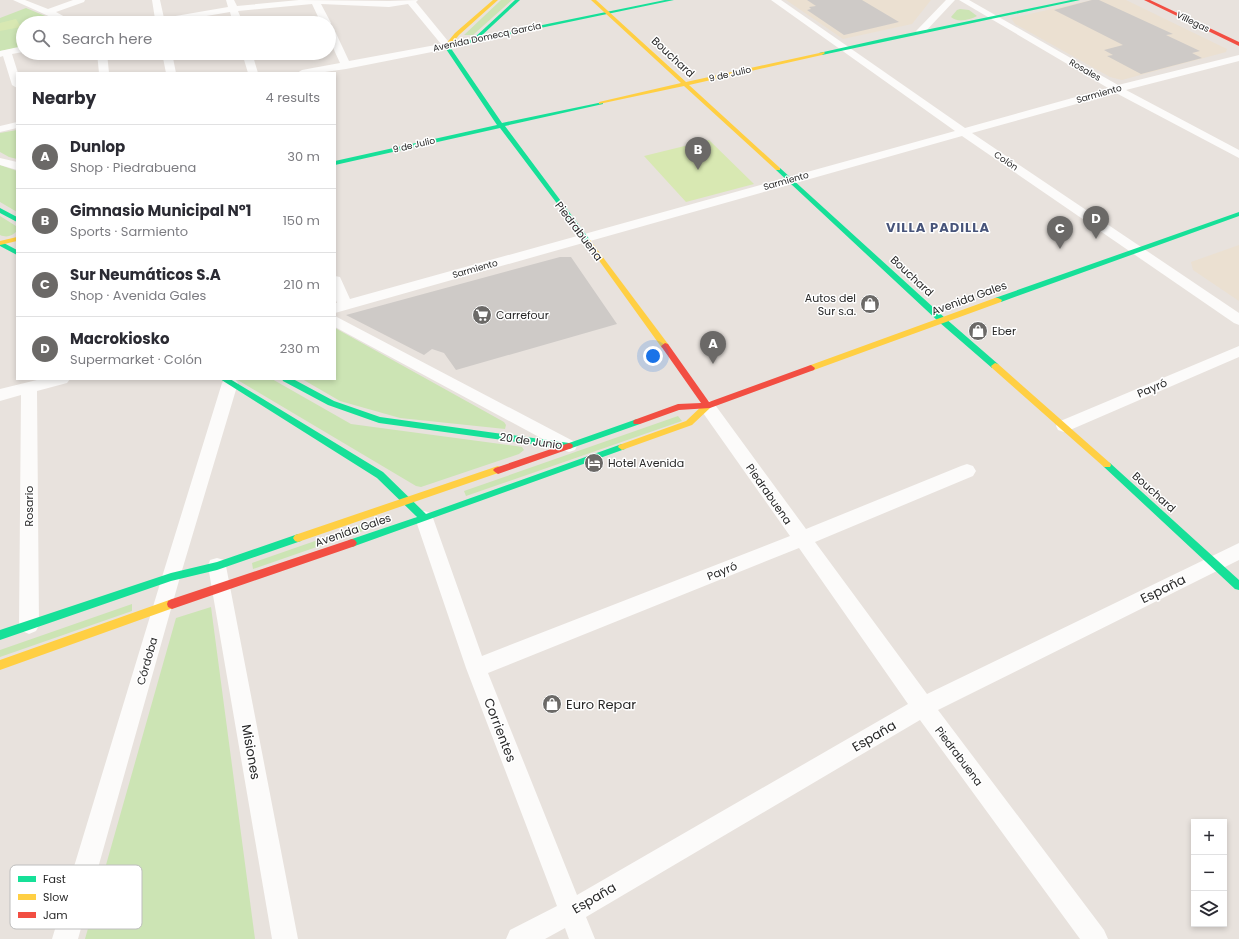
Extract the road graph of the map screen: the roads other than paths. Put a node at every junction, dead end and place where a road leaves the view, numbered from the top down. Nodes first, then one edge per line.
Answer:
1 (17, 0) edge
2 (81, 0) edge
3 (156, 0) edge
4 (315, 0) edge
5 (412, 0) edge
6 (496, 0) edge
7 (518, 0) edge
8 (593, 0) edge
9 (672, 0) edge
10 (775, 0) edge
11 (950, 0) edge
12 (963, 0) edge
13 (1078, 0) edge
14 (1146, 0) edge
15 (232, 4) edge
16 (48, 12) junction
17 (607, 13) junction
18 (56, 16) edge
19 (159, 16) edge
20 (184, 16) edge
21 (236, 16) edge
22 (323, 16) edge
23 (994, 18) junction
24 (921, 31) junction
25 (475, 40) junction
26 (336, 44) edge
27 (1239, 44) edge
28 (447, 46) junction
29 (845, 48) junction
30 (16, 50) edge
31 (4, 53) edge
32 (1239, 58) edge
33 (103, 60) edge
34 (168, 60) edge
35 (249, 60) edge
36 (346, 66) junction
37 (104, 72) edge
38 (171, 72) edge
39 (252, 72) edge
40 (308, 72) edge
41 (16, 83) edge
42 (684, 84) junction
43 (1117, 89) junction
44 (16, 125) edge
45 (499, 126) junction
46 (0, 129) edge
47 (965, 133) junction
48 (1239, 155) edge
49 (0, 161) edge
50 (336, 163) edge
51 (16, 166) edge
52 (790, 180) junction
53 (0, 210) edge
54 (1239, 214) edge
55 (16, 219) edge
56 (586, 238) junction
57 (16, 239) edge
58 (0, 243) edge
59 (1136, 250) junction
60 (16, 252) edge
61 (336, 285) edge
62 (340, 307) edge
63 (942, 320) junction
64 (1239, 320) edge
65 (336, 322) edge
66 (1239, 351) edge
67 (58, 380) edge
68 (288, 380) edge
69 (227, 381) edge
70 (29, 387) junction
71 (0, 395) edge
72 (707, 406) junction
73 (1064, 426) junction
74 (569, 446) junction
75 (967, 471) dead end
76 (406, 502) junction
77 (424, 518) junction
78 (802, 539) junction
79 (1239, 551) edge
80 (1215, 564) junction
81 (217, 566) junction
82 (171, 577) junction
83 (1239, 586) edge
84 (222, 588) junction
85 (163, 607) junction
86 (28, 625) junction
87 (0, 635) edge
88 (0, 665) edge
89 (476, 668) junction
90 (923, 707) junction
91 (87, 865) edge
92 (571, 912) junction
93 (68, 929) edge
94 (65, 939) edge
95 (285, 939) edge
96 (519, 939) edge
97 (582, 939) edge
98 (1095, 939) edge

1 - 16 street
2 - 16 street
3 - 19 street
4 - 5 street
4 - 15 street
4 - 22 street
5 - 28 street
6 - 28 main road
7 - 25 main road
8 - 17 main road, Bouchard
9 - 17 main road, Avenida Domecq García
10 - 29 street, Colón
11 - 24 street
12 - 23 street, Rosales
13 - 23 main road, 9 de Julio
14 - 27 main road, Villegas
15 - 20 street
15 - 21 street
16 - 18 street
17 - 25 main road, Avenida Domecq García
17 - 42 main road, Bouchard
23 - 24 main road, 9 de Julio
23 - 43 street, Rosales
24 - 29 main road, 9 de Julio
25 - 28 main road, Avenida Domecq García
26 - 36 street
28 - 36 street, Avenida Domecq García
28 - 45 main road, Piedrabuena
29 - 42 main road, 9 de Julio
29 - 47 street, Colón
30 - 31 street
31 - 41 street
32 - 43 street, Sarmiento
33 - 37 street
34 - 38 street
35 - 39 street
36 - 40 street, Avenida Domecq García
42 - 45 main road, 9 de Julio
42 - 52 main road, Bouchard
43 - 47 street, Sarmiento
43 - 48 street, Rosales
44 - 46 street
45 - 50 main road, 9 de Julio
45 - 56 main road, Piedrabuena
47 - 52 street, Sarmiento
47 - 59 street, Colón
49 - 51 street
52 - 56 street, Sarmiento
52 - 63 main road, Bouchard
53 - 55 main road
54 - 59 main road, Avenida Gales
56 - 62 street, Sarmiento
56 - 72 main road, Piedrabuena
57 - 58 main road
58 - 60 main road
59 - 63 main road, Avenida Gales
59 - 64 street, Colón
61 - 62 street
63 - 72 main road, Avenida Gales
63 - 73 main road, Bouchard
65 - 74 street, 20 de Junio
66 - 73 street, Payró
67 - 70 street
68 - 74 main road, 20 de Junio
69 - 76 main road
69 - 82 street, Córdoba
70 - 71 street
70 - 86 street, Rosario
72 - 74 main road, Avenida Gales
72 - 77 main road, Avenida Gales
72 - 78 street, Piedrabuena
73 - 80 main road, Bouchard
74 - 76 main road, Avenida Gales
75 - 78 street, Payró
76 - 77 main road
76 - 81 main road, Avenida Gales
77 - 84 main road, Avenida Gales
77 - 89 street, Corrientes
78 - 89 street, Payró
78 - 90 street, Piedrabuena
79 - 80 street, España
80 - 83 main road, Bouchard
80 - 90 street, España
81 - 82 main road, Avenida Gales
81 - 84 street, Misiones
82 - 85 street, Córdoba
82 - 86 main road, Avenida Gales
84 - 85 main road, Avenida Gales
84 - 95 street, Misiones
85 - 88 main road, Avenida Gales
85 - 91 street, Córdoba
86 - 87 main road, Avenida Gales
89 - 92 street, Corrientes
90 - 92 street, España
90 - 98 street, Piedrabuena
92 - 96 street, España
92 - 97 street, Corrientes
93 - 94 street, Córdoba

